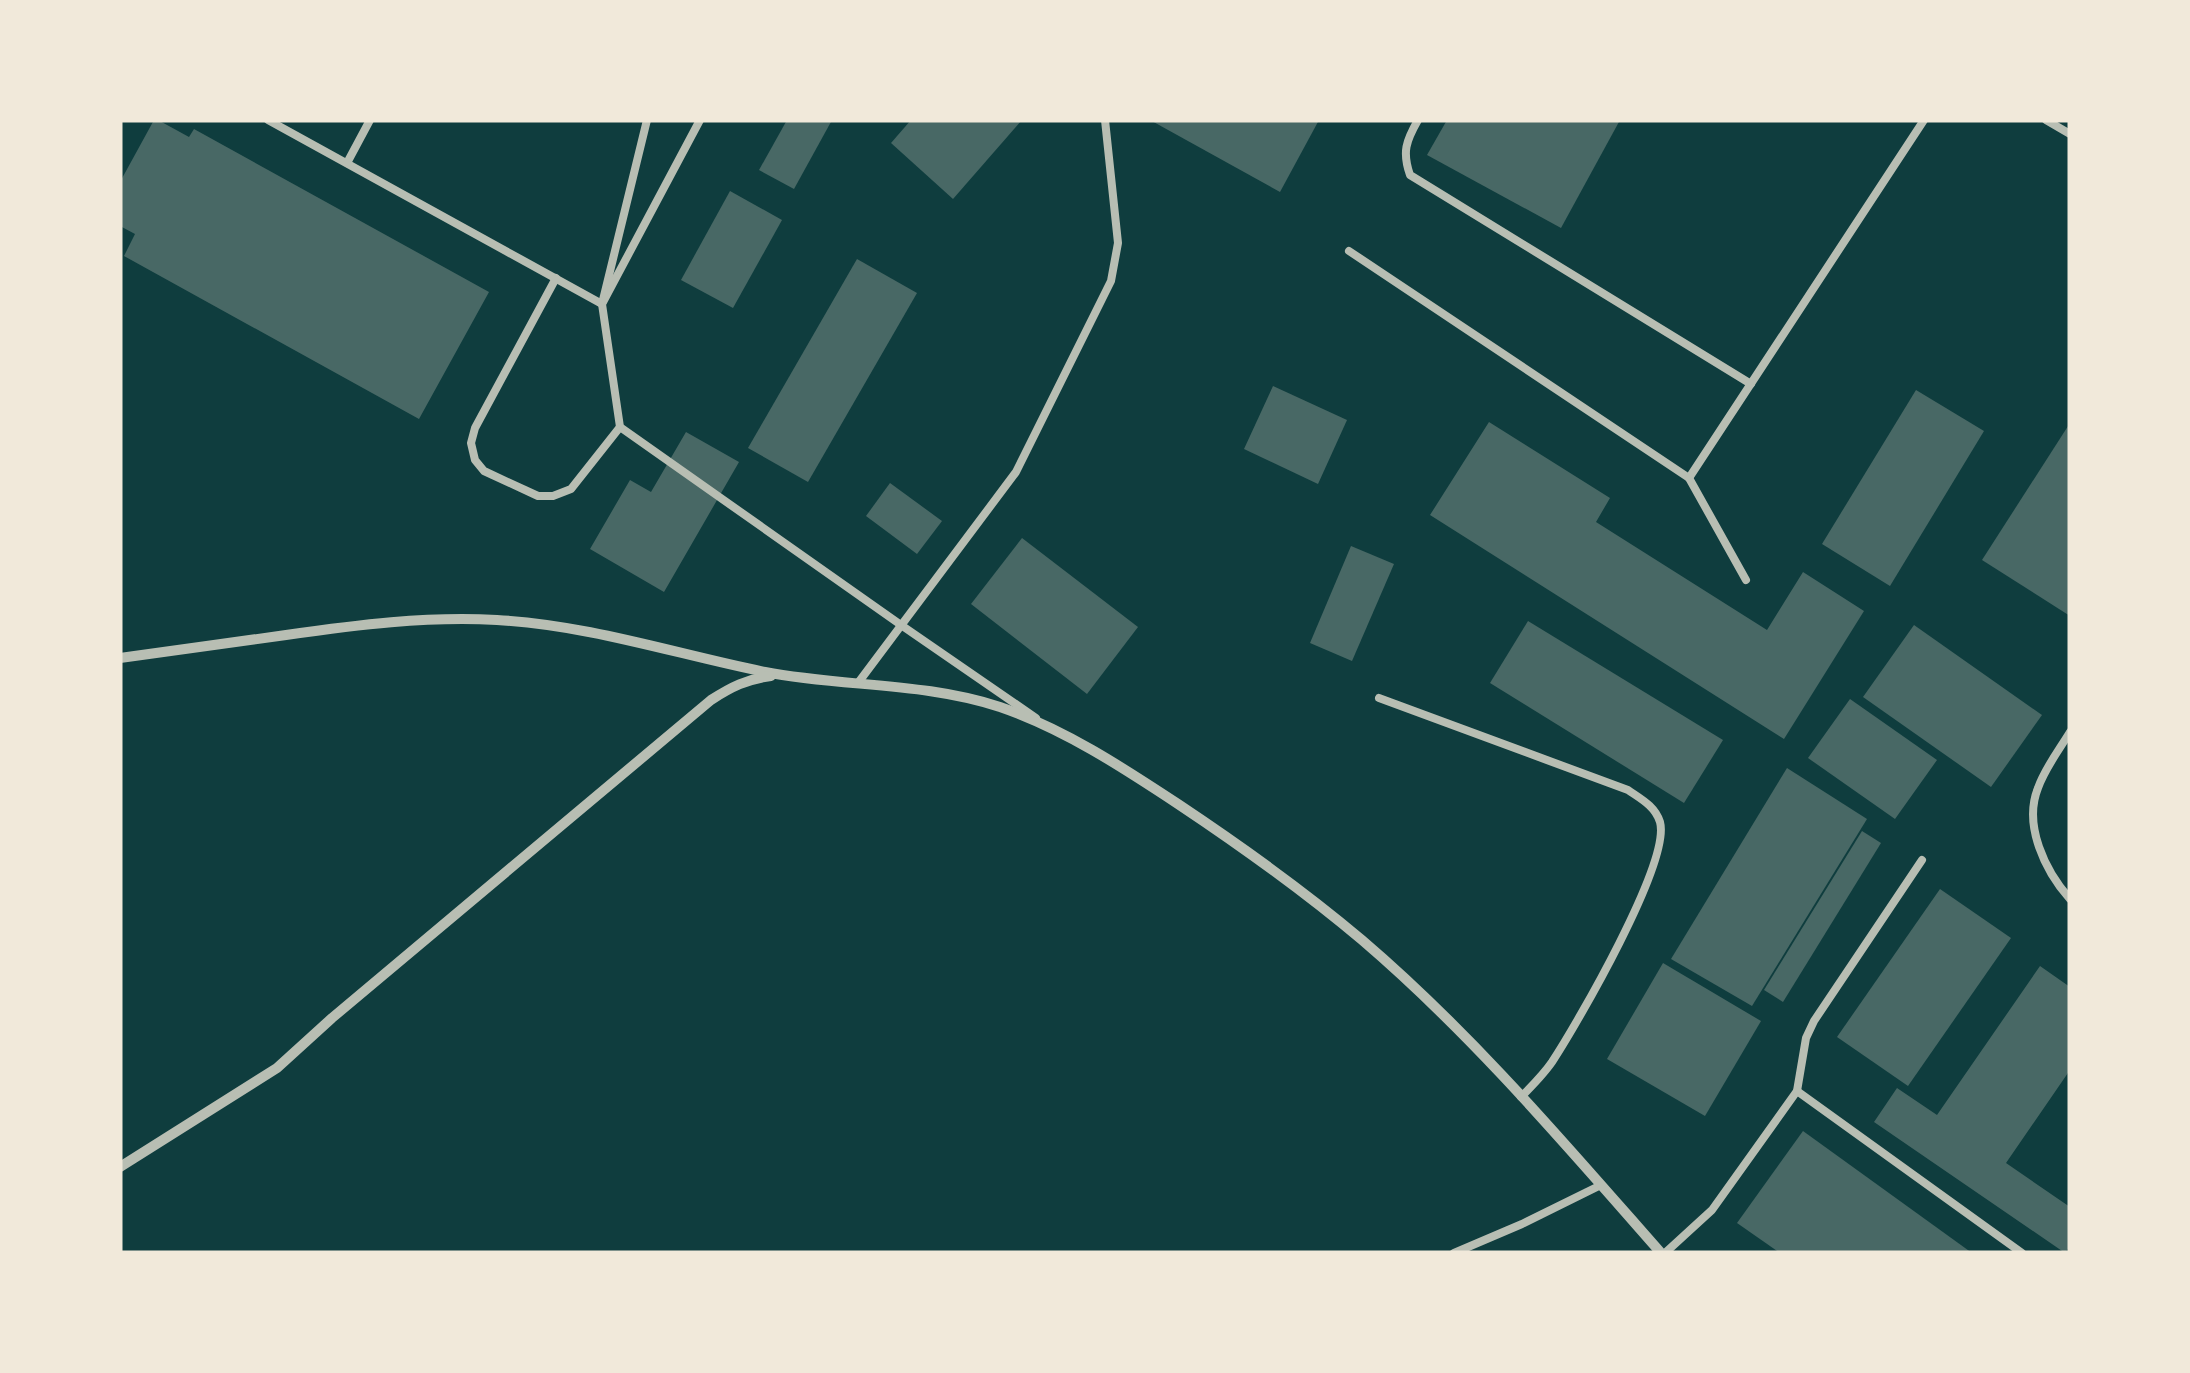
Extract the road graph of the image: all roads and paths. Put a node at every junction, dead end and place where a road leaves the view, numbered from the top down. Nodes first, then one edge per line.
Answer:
1 (268, 120) edge
2 (370, 120) edge
3 (647, 120) edge
4 (700, 120) edge
5 (1106, 120) edge
6 (1418, 120) edge
7 (1924, 120) edge
8 (2046, 120) edge
9 (2070, 134) edge
10 (346, 163) junction
11 (1349, 251) dead end
12 (556, 278) junction
13 (602, 304) junction
14 (1751, 384) junction
15 (620, 427) junction
16 (1689, 478) junction
17 (1746, 580) dead end
18 (901, 626) junction
19 (120, 658) edge
20 (782, 675) junction
21 (858, 682) junction
22 (1380, 698) dead end
23 (1044, 723) junction
24 (2070, 732) edge
25 (1922, 860) dead end
26 (2070, 898) edge
27 (1796, 1091) junction
28 (1521, 1097) junction
29 (120, 1166) edge
30 (1601, 1185) junction
31 (1454, 1253) edge
32 (1663, 1253) edge
33 (2022, 1253) edge

1 - 10 lane
2 - 10 lane
3 - 13 lane
4 - 13 lane
5 - 18 lane
6 - 14 lane
7 - 14 lane
8 - 9 lane
10 - 12 lane
11 - 16 lane
12 - 13 lane
12 - 15 lane
13 - 15 lane
14 - 16 lane
15 - 18 lane
16 - 17 lane
18 - 21 lane
18 - 23 lane
19 - 20 street
20 - 21 street
20 - 29 street
21 - 23 street
22 - 28 lane
23 - 28 street
24 - 26 lane
25 - 27 lane
27 - 32 lane
27 - 33 lane
28 - 30 street
30 - 31 lane
30 - 32 street

